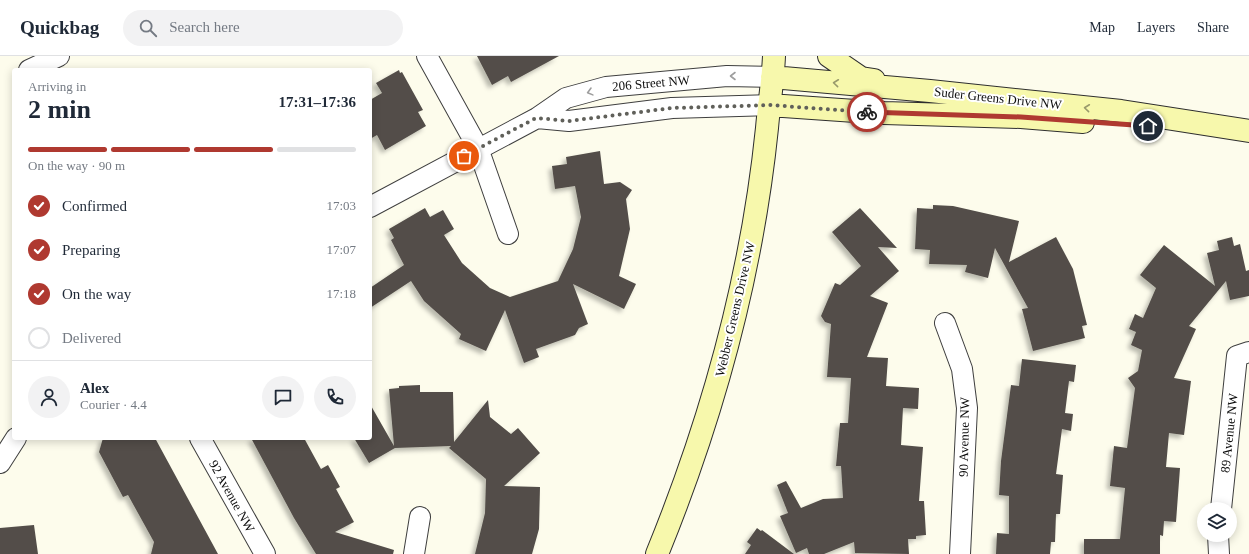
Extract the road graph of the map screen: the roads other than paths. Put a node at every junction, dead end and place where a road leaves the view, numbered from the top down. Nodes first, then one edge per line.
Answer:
1 (59, 56) edge
2 (428, 56) edge
3 (829, 56) edge
4 (773, 66) edge
5 (33, 68) edge
6 (930, 91) junction
7 (769, 105) junction
8 (536, 118) junction
9 (1222, 128) junction
10 (1249, 131) edge
11 (478, 148) junction
12 (372, 206) edge
13 (508, 234) dead end
14 (945, 323) dead end
15 (1243, 354) edge
16 (15, 440) edge
17 (201, 440) edge
18 (0, 463) edge
19 (1222, 502) edge
20 (420, 517) dead end
21 (1218, 542) edge
22 (265, 554) edge
23 (414, 554) edge
24 (657, 554) edge
25 (960, 554) edge
26 (1219, 554) edge

1 - 5 street
2 - 11 street
3 - 6 main road
6 -> 4 main road, Suder Greens Drive NW
4 - 7 main road, Webber Greens Drive NW
4 -> 8 street, 206 Street NW
9 -> 6 main road, Suder Greens Drive NW
7 - 8 street, 206 Street NW
7 - 9 main road, Suder Greens Drive NW
7 - 24 main road, Webber Greens Drive NW
8 - 11 street, 206 Street NW
9 - 10 main road, Suder Greens Drive NW
11 - 12 street, 206 Street NW
11 - 13 street
14 - 25 street, 90 Avenue NW
15 - 19 street, 89 Avenue NW
16 - 18 street
17 - 22 street, 92 Avenue NW
20 - 23 street
21 - 26 street

